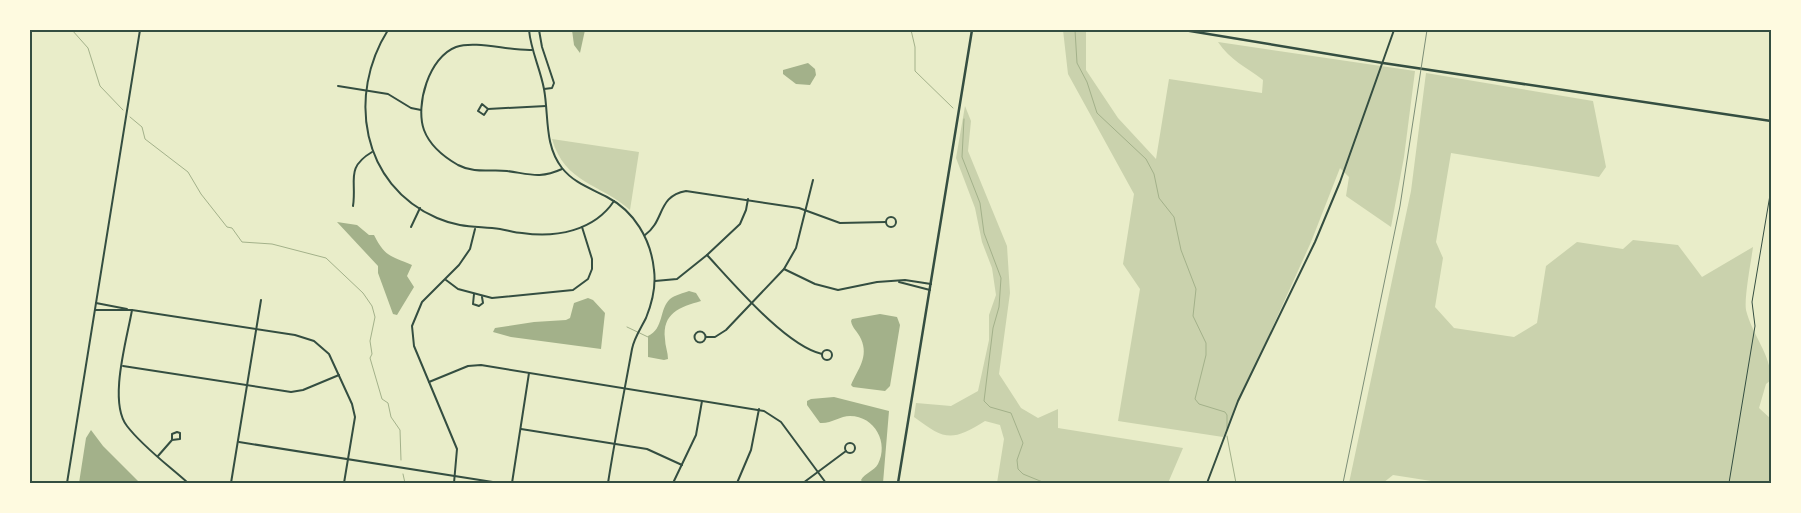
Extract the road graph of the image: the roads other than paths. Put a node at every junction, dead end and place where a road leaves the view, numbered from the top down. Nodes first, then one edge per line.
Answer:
1 (140, 30) edge
2 (388, 30) edge
3 (529, 30) edge
4 (539, 30) edge
5 (972, 30) edge
6 (1184, 30) edge
7 (1394, 30) edge
8 (532, 50) junction
9 (1382, 63) junction
10 (338, 86) dead end
11 (544, 89) junction
12 (368, 91) junction
13 (546, 106) junction
14 (488, 109) junction
15 (422, 111) junction
16 (1771, 122) edge
17 (372, 152) junction
18 (562, 168) junction
19 (813, 180) dead end
20 (748, 200) junction
21 (614, 201) junction
22 (353, 206) dead end
23 (420, 208) junction
24 (806, 210) junction
25 (886, 222) junction
26 (411, 227) dead end
27 (582, 227) junction
28 (476, 228) junction
29 (645, 235) junction
30 (707, 255) junction
31 (784, 269) junction
32 (445, 280) junction
33 (655, 281) junction
34 (899, 282) junction
35 (931, 284) junction
36 (930, 290) junction
37 (474, 294) junction
38 (482, 296) junction
39 (261, 300) dead end
40 (96, 303) junction
41 (753, 303) junction
42 (95, 310) junction
43 (132, 310) junction
44 (256, 329) junction
45 (706, 338) junction
46 (822, 354) junction
47 (123, 366) junction
48 (529, 372) junction
49 (339, 375) junction
50 (430, 382) junction
51 (248, 385) junction
52 (623, 387) junction
53 (702, 401) junction
54 (759, 410) junction
55 (521, 429) junction
56 (172, 440) junction
57 (239, 442) junction
58 (614, 444) junction
59 (846, 450) dead end
60 (158, 456) junction
61 (348, 459) junction
62 (682, 465) junction
63 (817, 471) junction
64 (455, 476) junction
65 (67, 483) edge
66 (188, 483) edge
67 (231, 483) edge
68 (344, 483) edge
69 (454, 483) edge
70 (499, 483) edge
71 (512, 483) edge
72 (608, 483) edge
73 (673, 483) edge
74 (737, 483) edge
75 (803, 483) edge
76 (826, 483) edge
77 (898, 483) edge
78 (1207, 483) edge

1 - 40 street
2 - 12 street
3 - 8 street
4 - 11 street
5 - 35 street
6 - 9 street
7 - 9 street
8 - 11 street
8 - 15 street
9 - 16 street
9 - 78 street
10 - 12 street
11 - 13 street
12 - 15 street
12 - 17 street
13 - 14 street
13 - 18 street
14 - 14 street
15 - 18 street
17 - 22 street
17 - 23 street
18 - 21 street
19 - 24 street
20 - 24 street
20 - 29 street
20 - 30 street
21 - 27 street
21 - 29 street
23 - 26 street
23 - 28 street
24 - 25 street
24 - 31 street
25 - 25 street
27 - 28 street
27 - 38 street
28 - 32 street
29 - 33 street
30 - 33 street
30 - 41 street
31 - 34 street
31 - 41 street
32 - 37 street
32 - 50 street
33 - 52 street
34 - 35 street
34 - 36 street
35 - 36 street
36 - 77 street
37 - 38 street
37 - 38 street
39 - 44 street
40 - 42 street
40 - 43 street
41 - 45 street
41 - 46 street
42 - 43 street
42 - 65 street
43 - 44 street
43 - 47 street
44 - 49 street
44 - 51 street
45 - 45 street
46 - 46 street
47 - 51 street
47 - 60 street
48 - 50 street
48 - 52 street
48 - 55 street
49 - 51 street
49 - 61 street
50 - 64 street
51 - 57 street
52 - 53 street
52 - 58 street
53 - 54 street
53 - 62 street
54 - 63 street
54 - 74 street
55 - 58 street
55 - 71 street
56 - 56 street
56 - 60 street
57 - 61 street
57 - 67 street
58 - 62 street
58 - 72 street
59 - 63 street
60 - 66 street
61 - 64 street
61 - 68 street
62 - 73 street
63 - 75 street
63 - 76 street
64 - 69 street
64 - 70 street

